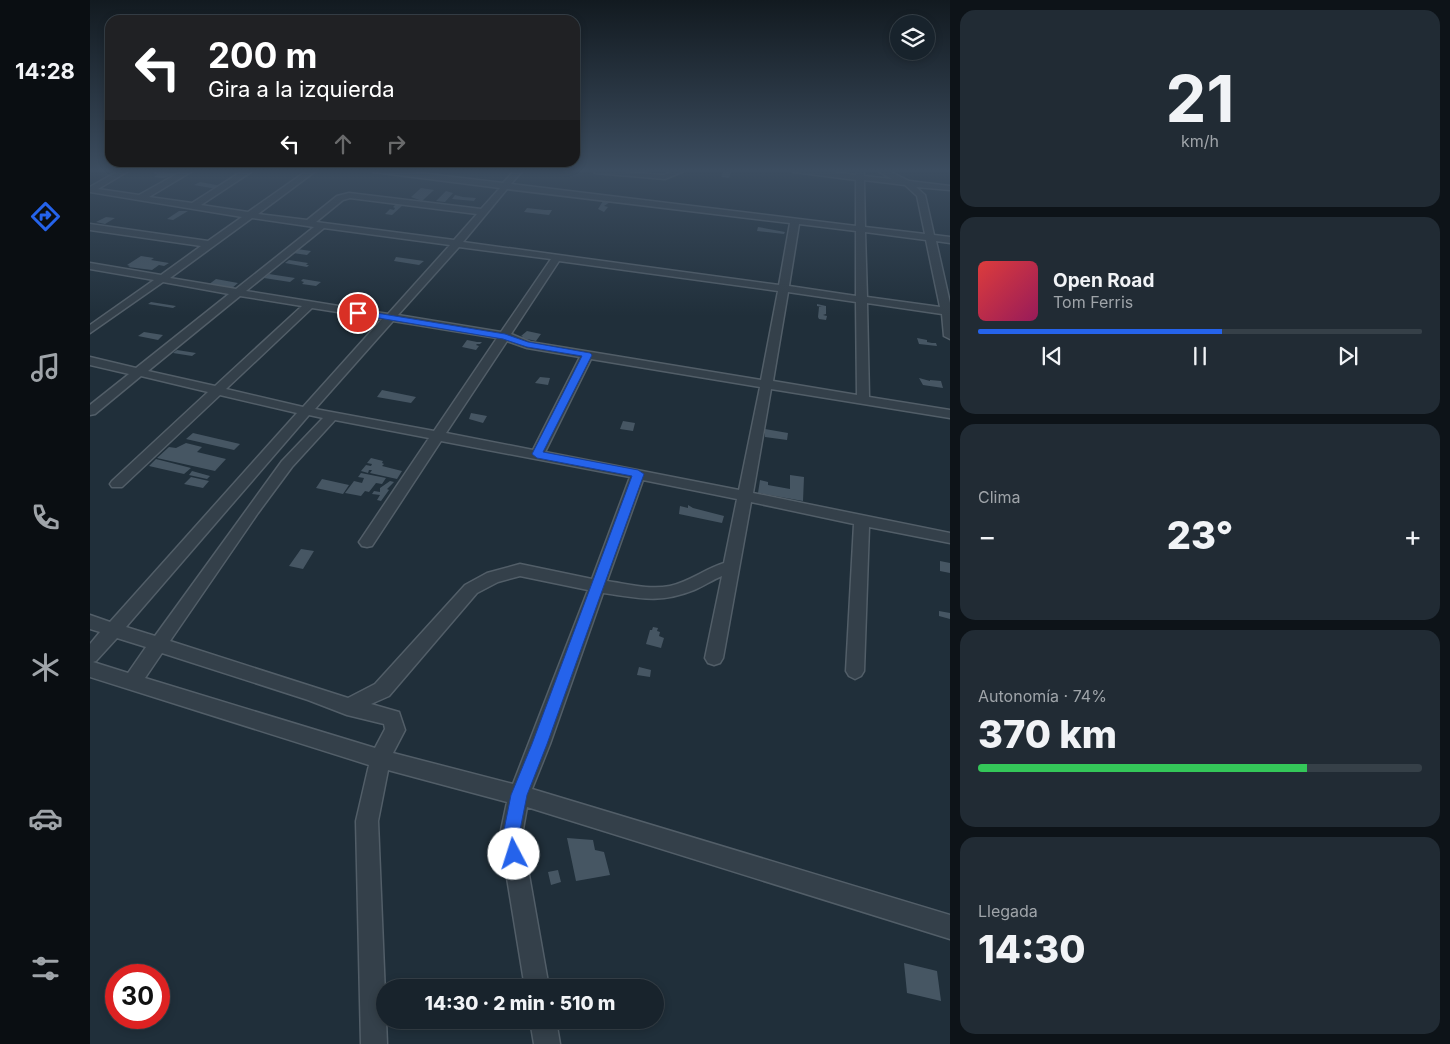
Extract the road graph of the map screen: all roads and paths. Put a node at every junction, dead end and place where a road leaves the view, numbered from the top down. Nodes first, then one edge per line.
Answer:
1 (244, 219) edge
2 (277, 219) edge
3 (314, 219) edge
4 (477, 219) edge
5 (781, 219) edge
6 (860, 219) edge
7 (927, 219) edge
8 (795, 221) junction
9 (309, 223) junction
10 (322, 225) junction
11 (90, 227) edge
12 (860, 230) junction
13 (931, 238) junction
14 (950, 240) edge
15 (457, 243) junction
16 (209, 244) junction
17 (557, 257) junction
18 (90, 266) edge
19 (162, 278) junction
20 (783, 288) junction
21 (238, 293) junction
22 (861, 300) junction
23 (309, 305) junction
24 (948, 316) edge
25 (390, 318) junction
26 (90, 330) edge
27 (505, 336) junction
28 (950, 336) edge
29 (587, 355) junction
30 (90, 361) edge
31 (140, 372) junction
32 (766, 385) junction
33 (219, 390) junction
34 (863, 400) junction
35 (306, 410) junction
36 (90, 411) edge
37 (950, 414) edge
38 (332, 416) junction
39 (439, 436) junction
40 (537, 454) junction
41 (638, 474) junction
42 (117, 484) dead end
43 (744, 496) junction
44 (862, 521) junction
45 (950, 538) edge
46 (367, 542) dead end
47 (731, 567) junction
48 (598, 586) junction
49 (90, 622) edge
50 (114, 630) junction
51 (158, 644) junction
52 (90, 656) edge
53 (714, 658) dead end
54 (90, 670) edge
55 (856, 671) dead end
56 (132, 682) junction
57 (347, 706) junction
58 (380, 759) junction
59 (519, 795) junction
60 (950, 927) edge
61 (535, 979) edge
62 (544, 1029) edge
63 (374, 1044) edge
64 (547, 1044) edge

1 - 16 street
2 - 9 street
3 - 9 street
4 - 15 street
5 - 8 street
6 - 12 street
7 - 13 street
8 - 12 street
8 - 20 street
9 - 10 street
10 - 15 street
10 - 21 street
11 - 16 street
12 - 13 street
12 - 22 street
13 - 14 street
13 - 24 street
15 - 17 street
15 - 25 street
16 - 19 street
17 - 20 street
17 - 27 street
18 - 19 street
19 - 21 street
19 - 26 street
20 - 22 street
20 - 32 street
21 - 23 street
21 - 31 street
22 - 24 street
22 - 34 street
23 - 25 street
23 - 33 street
24 - 28 street
25 - 27 street
25 - 35 street
27 - 29 street
27 - 39 street
29 - 32 street
29 - 40 street
30 - 31 street
31 - 33 street
31 - 36 street
32 - 34 street
32 - 43 street
33 - 35 street
33 - 42 street
34 - 37 street
35 - 38 street
35 - 50 street
38 - 39 street
38 - 51 street
39 - 40 street
39 - 46 street
40 - 41 street
41 - 43 street
41 - 48 street
43 - 44 street
43 - 47 street
44 - 45 street
44 - 55 street
47 - 48 street
47 - 53 street
48 - 57 street
48 - 59 street
49 - 50 street
50 - 51 street
50 - 52 street
51 - 56 street
51 - 57 street
54 - 56 street
56 - 58 street
57 - 58 street
58 - 59 street
58 - 63 street
59 - 60 street
59 - 61 street
62 - 64 street

